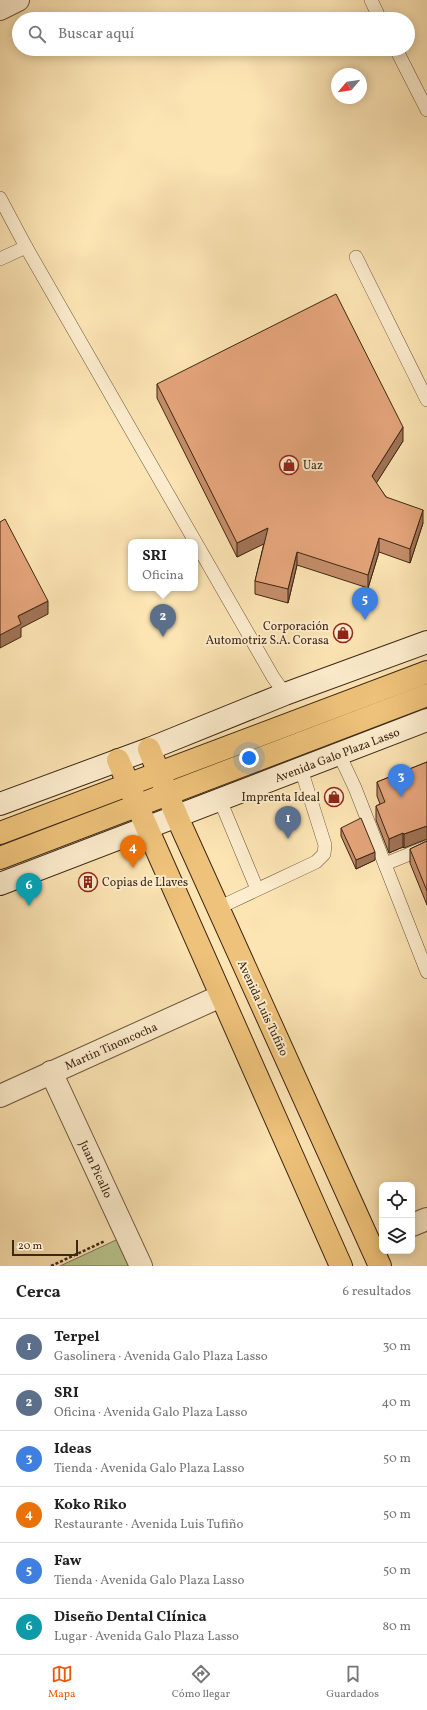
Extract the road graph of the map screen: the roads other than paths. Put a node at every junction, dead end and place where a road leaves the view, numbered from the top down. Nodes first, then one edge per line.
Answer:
1 (18, 0) edge
2 (371, 0) edge
3 (0, 9) edge
4 (377, 12) edge
5 (400, 56) edge
6 (427, 110) edge
7 (0, 198) edge
8 (26, 247) junction
9 (356, 257) dead end
10 (0, 259) edge
11 (427, 400) edge
12 (194, 539) edge
13 (198, 546) edge
14 (427, 642) edge
15 (427, 672) edge
16 (285, 694) junction
17 (427, 695) edge
18 (427, 720) edge
19 (149, 749) junction
20 (340, 754) junction
21 (118, 760) junction
22 (301, 769) junction
23 (160, 773) junction
24 (129, 786) junction
25 (168, 794) junction
26 (220, 800) junction
27 (0, 804) edge
28 (138, 806) junction
29 (177, 817) junction
30 (147, 828) junction
31 (0, 833) edge
32 (427, 847) edge
33 (0, 858) edge
34 (385, 864) junction
35 (0, 884) edge
36 (257, 889) junction
37 (218, 908) junction
38 (427, 972) edge
39 (221, 996) junction
40 (50, 1072) junction
41 (0, 1096) edge
42 (427, 1219) edge
43 (415, 1224) edge
44 (376, 1241) edge
45 (141, 1266) edge
46 (341, 1266) edge
47 (380, 1266) edge

1 - 3 main road
2 - 4 lane
5 - 6 lane
7 - 8 lane
8 - 10 lane
8 - 12 lane
9 - 11 lane
13 - 16 lane
14 - 16 main road
15 - 23 main road
16 - 19 main road
17 - 25 main road, Avenida Galo Plaza Lasso
18 - 20 main road, Avenida Galo Plaza Lasso
19 - 21 main road
19 - 23 main road, Avenida Luis Tufiño
20 - 22 main road, Avenida Galo Plaza Lasso
20 - 34 lane
21 - 24 main road
21 - 27 main road
22 - 26 main road, Avenida Galo Plaza Lasso
22 - 36 lane
23 - 24 main road
23 - 25 main road, Avenida Luis Tufiño
24 - 28 main road
24 - 31 main road
25 - 28 main road, Avenida Galo Plaza Lasso
25 - 29 main road, Avenida Luis Tufiño
26 - 29 main road, Avenida Galo Plaza Lasso
26 - 36 lane
28 - 30 main road
28 - 33 main road, Avenida Galo Plaza Lasso
29 - 30 main road, Avenida Galo Plaza Lasso
29 - 37 main road, Avenida Luis Tufiño
30 - 35 main road, Avenida Galo Plaza Lasso
30 - 39 main road
32 - 34 lane
34 - 38 lane
36 - 37 lane
37 - 44 main road, Avenida Luis Tufiño
39 - 40 main road, Martin Tinoncocha
39 - 46 main road
40 - 41 main road, Martin Tinoncocha
40 - 45 main road, Juan Picallo
42 - 43 main road
44 - 47 main road, Avenida Luis Tufiño

